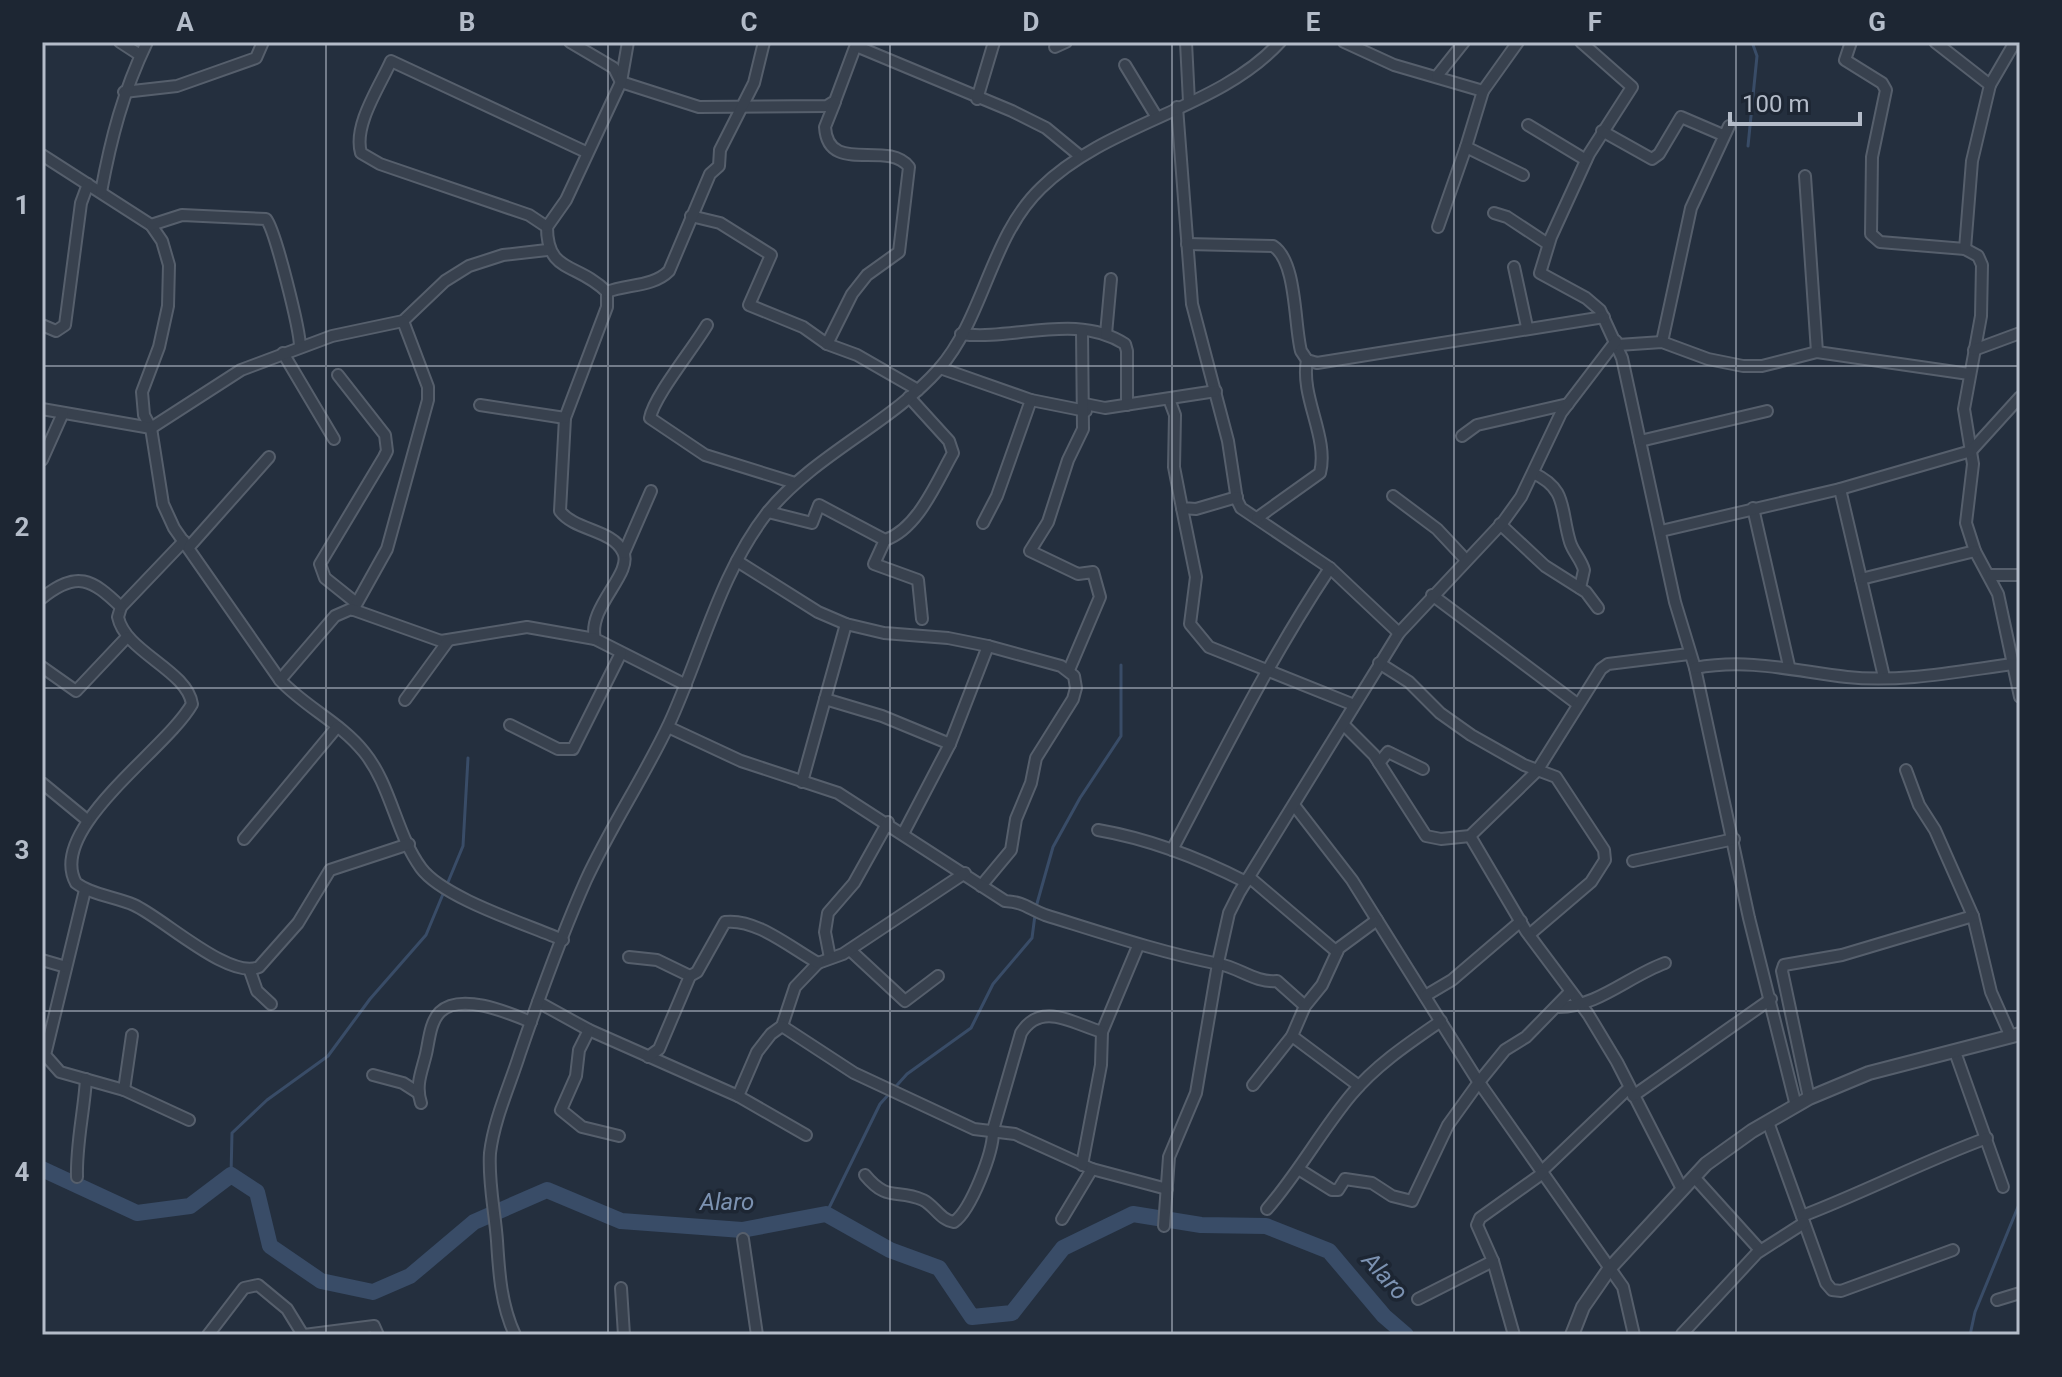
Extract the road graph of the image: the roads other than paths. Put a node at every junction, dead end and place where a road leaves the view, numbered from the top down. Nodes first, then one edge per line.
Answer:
1 (120, 42) edge
2 (147, 42) edge
3 (263, 42) edge
4 (570, 42) edge
5 (628, 42) edge
6 (764, 42) edge
7 (994, 42) edge
8 (1066, 42) edge
9 (1186, 42) edge
10 (1280, 42) edge
11 (1344, 42) edge
12 (1464, 42) edge
13 (1518, 42) edge
14 (1581, 42) edge
15 (1851, 42) edge
16 (1935, 42) edge
17 (2015, 42) edge
18 (857, 44) edge
19 (1055, 47) dead end
20 (140, 55) junction
21 (1125, 65) dead end
22 (1437, 76) junction
23 (621, 82) junction
24 (1990, 85) junction
25 (1483, 91) junction
26 (124, 92) junction
27 (977, 99) junction
28 (835, 101) junction
29 (1189, 102) junction
30 (745, 105) junction
31 (1177, 107) junction
32 (819, 108) junction
33 (1156, 116) junction
34 (827, 118) junction
35 (1528, 125) dead end
36 (1602, 131) junction
37 (1466, 147) junction
38 (586, 152) junction
39 (42, 155) edge
40 (1080, 156) junction
41 (1586, 160) junction
42 (1523, 175) dead end
43 (1805, 176) dead end
44 (88, 184) junction
45 (101, 192) junction
46 (1494, 213) dead end
47 (691, 216) junction
48 (151, 225) junction
49 (547, 227) junction
50 (1438, 227) dead end
51 (1187, 244) junction
52 (1548, 244) junction
53 (1965, 249) junction
54 (547, 250) junction
55 (1514, 267) dead end
56 (1111, 279) dead end
57 (607, 292) junction
58 (1604, 317) junction
59 (403, 321) junction
60 (42, 325) edge
61 (707, 325) dead end
62 (1527, 327) junction
63 (1082, 331) junction
64 (2020, 333) edge
65 (961, 334) junction
66 (1106, 334) junction
67 (1662, 342) junction
68 (1617, 343) junction
69 (827, 344) junction
70 (300, 347) junction
71 (1974, 350) junction
72 (1817, 352) junction
73 (283, 353) junction
74 (1307, 360) junction
75 (940, 368) junction
76 (1969, 374) junction
77 (338, 375) dead end
78 (918, 390) junction
79 (1216, 391) junction
80 (909, 397) junction
81 (2020, 397) edge
82 (1169, 399) junction
83 (1031, 400) junction
84 (1568, 404) junction
85 (480, 405) dead end
86 (1127, 405) junction
87 (1086, 408) junction
88 (42, 409) edge
89 (1767, 411) dead end
90 (63, 413) junction
91 (565, 418) junction
92 (151, 428) junction
93 (1462, 436) dead end
94 (334, 439) dead end
95 (1640, 441) junction
96 (1971, 451) junction
97 (269, 457) dead end
98 (42, 460) edge
99 (1533, 473) junction
100 (795, 483) junction
101 (1840, 489) junction
102 (651, 491) dead end
103 (1393, 496) dead end
104 (1237, 497) junction
105 (1182, 508) junction
106 (1753, 508) junction
107 (768, 512) junction
108 (1257, 518) junction
109 (983, 523) dead end
110 (1500, 524) junction
111 (1661, 531) junction
112 (885, 540) junction
113 (186, 544) junction
114 (1975, 551) junction
115 (624, 553) junction
116 (1466, 560) junction
117 (737, 561) junction
118 (1330, 568) junction
119 (1991, 575) junction
120 (2020, 575) edge
121 (1861, 579) junction
122 (1580, 588) junction
123 (44, 592) edge
124 (1432, 595) junction
125 (354, 606) junction
126 (121, 607) junction
127 (1598, 608) dead end
128 (922, 619) dead end
129 (846, 624) junction
130 (1399, 633) junction
131 (127, 637) junction
132 (595, 639) junction
133 (448, 641) junction
134 (988, 646) junction
135 (621, 653) junction
136 (1689, 654) junction
137 (1379, 663) junction
138 (2013, 664) junction
139 (1789, 666) junction
140 (42, 667) edge
141 (1695, 668) junction
142 (1069, 670) junction
143 (1268, 671) junction
144 (1884, 677) junction
145 (280, 680) junction
146 (686, 685) junction
147 (2020, 697) edge
148 (825, 699) junction
149 (405, 700) dead end
150 (1576, 703) junction
151 (1354, 705) junction
152 (510, 725) dead end
153 (1344, 725) junction
154 (337, 727) junction
155 (668, 727) junction
156 (950, 744) junction
157 (1379, 763) junction
158 (1423, 769) dead end
159 (1906, 770) dead end
160 (1537, 771) junction
161 (802, 782) junction
162 (42, 783) edge
163 (1294, 805) junction
164 (87, 820) junction
165 (888, 822) junction
166 (1098, 830) dead end
167 (904, 832) junction
168 (1470, 836) junction
169 (244, 839) dead end
170 (1734, 839) junction
171 (409, 844) junction
172 (1172, 850) junction
173 (1633, 861) dead end
174 (965, 873) junction
175 (1247, 880) junction
176 (981, 886) junction
177 (85, 890) junction
178 (1973, 916) junction
179 (1377, 920) junction
180 (1521, 921) junction
181 (1530, 934) junction
182 (563, 940) junction
183 (1138, 946) junction
184 (850, 950) junction
185 (1337, 952) junction
186 (629, 957) dead end
187 (830, 958) junction
188 (42, 960) edge
189 (818, 963) junction
190 (1218, 963) junction
191 (1665, 963) dead end
192 (66, 967) junction
193 (250, 971) junction
194 (690, 976) junction
195 (938, 976) dead end
196 (1570, 992) junction
197 (1425, 996) junction
198 (1771, 999) junction
199 (538, 1002) junction
200 (271, 1004) dead end
201 (1305, 1006) junction
202 (1559, 1007) junction
203 (1582, 1007) junction
204 (1441, 1021) junction
205 (531, 1022) junction
206 (782, 1026) junction
207 (589, 1030) junction
208 (1102, 1032) junction
209 (132, 1035) dead end
210 (1292, 1036) junction
211 (2015, 1036) edge
212 (1955, 1052) junction
213 (648, 1057) junction
214 (373, 1075) dead end
215 (86, 1079) junction
216 (1479, 1082) junction
217 (1253, 1085) dead end
218 (1359, 1086) junction
219 (124, 1090) junction
220 (1631, 1092) junction
221 (738, 1096) junction
222 (1809, 1098) junction
223 (1796, 1106) junction
224 (189, 1120) dead end
225 (1768, 1122) junction
226 (993, 1130) junction
227 (806, 1135) dead end
228 (619, 1136) dead end
229 (1987, 1138) junction
230 (1087, 1167) junction
231 (1300, 1170) junction
232 (1542, 1172) junction
233 (865, 1175) dead end
234 (77, 1177) dead end
235 (1694, 1177) junction
236 (2003, 1187) dead end
237 (1167, 1189) junction
238 (1682, 1189) junction
239 (1267, 1209) dead end
240 (1062, 1219) dead end
241 (1803, 1219) junction
242 (1164, 1226) dead end
243 (743, 1239) dead end
244 (1760, 1250) junction
245 (1953, 1250) dead end
246 (1493, 1261) junction
247 (1610, 1268) junction
248 (621, 1288) dead end
249 (2020, 1293) edge
250 (1418, 1299) dead end
251 (1997, 1300) dead end
252 (1682, 1334) edge
253 (208, 1335) edge
254 (304, 1335) edge
255 (378, 1335) edge
256 (515, 1335) edge
257 (624, 1335) edge
258 (757, 1335) edge
259 (1514, 1335) edge
260 (1572, 1335) edge
261 (1634, 1335) edge

1 - 20 street
2 - 20 street
3 - 26 street
4 - 23 street
5 - 23 street
6 - 30 street
7 - 27 street
8 - 19 street
9 - 29 street
10 - 29 street
11 - 22 street
12 - 22 street
13 - 25 street
14 - 36 street
15 - 53 street
16 - 24 street
17 - 24 street
18 - 27 street
18 - 28 street
20 - 26 street
21 - 33 street
22 - 25 street
23 - 30 street
23 - 38 street
24 - 53 street
25 - 37 street
26 - 45 street
27 - 40 street
28 - 32 street
28 - 34 street
29 - 31 street
30 - 32 street
30 - 47 street
31 - 33 street
31 - 51 street
32 - 34 street
33 - 40 street
34 - 69 street
35 - 41 street
36 - 41 street
36 - 67 street
37 - 42 street
37 - 50 street
38 - 49 street
38 - 49 street
39 - 44 street
40 - 65 street
41 - 52 street
43 - 72 street
44 - 45 street
44 - 60 street
45 - 48 street
46 - 52 street
47 - 57 street
47 - 69 street
48 - 70 street
48 - 92 street
49 - 54 street
51 - 74 street
51 - 79 street
52 - 58 street
53 - 71 street
54 - 57 street
54 - 59 street
55 - 62 street
56 - 66 street
57 - 91 street
58 - 62 street
58 - 68 street
59 - 70 street
59 - 125 street
61 - 100 street
62 - 74 street
63 - 65 street
63 - 66 street
63 - 87 street
64 - 71 street
65 - 75 street
66 - 86 street
67 - 68 street
67 - 72 street
68 - 84 street
68 - 95 street
69 - 78 street
70 - 73 street
71 - 76 street
72 - 76 street
73 - 92 street
73 - 94 street
74 - 108 street
75 - 78 street
75 - 83 street
76 - 96 street
77 - 125 street
78 - 80 street
79 - 82 street
79 - 104 street
80 - 100 street
80 - 112 street
81 - 96 street
82 - 86 street
82 - 105 street
83 - 87 street
83 - 109 street
84 - 93 street
84 - 99 street
85 - 91 street
86 - 87 street
87 - 142 street
88 - 90 street
89 - 95 street
90 - 92 street
90 - 98 street
91 - 115 street
92 - 113 street
95 - 111 street
96 - 101 street
96 - 114 street
97 - 113 street
99 - 110 street
99 - 122 street
100 - 107 street
101 - 106 street
101 - 121 street
102 - 115 street
103 - 116 street
104 - 105 street
104 - 108 street
105 - 143 street
106 - 111 street
106 - 139 street
107 - 112 street
107 - 117 street
108 - 118 street
110 - 116 street
110 - 122 street
111 - 136 street
112 - 128 street
113 - 126 street
113 - 145 street
114 - 119 street
114 - 121 street
115 - 132 street
116 - 124 street
117 - 129 street
117 - 146 street
118 - 130 street
118 - 143 street
119 - 120 street
119 - 138 street
121 - 144 street
122 - 127 street
123 - 126 street
124 - 130 street
124 - 150 street
125 - 133 street
125 - 145 street
126 - 131 street
129 - 134 street
129 - 148 street
130 - 137 street
131 - 140 street
131 - 164 street
132 - 133 street
132 - 135 street
133 - 149 street
134 - 142 street
134 - 156 street
135 - 146 street
135 - 152 street
136 - 141 street
136 - 150 street
137 - 151 street
137 - 160 street
138 - 144 street
138 - 147 street
139 - 141 street
139 - 144 street
141 - 170 street
142 - 176 street
143 - 151 street
143 - 172 street
145 - 154 street
146 - 155 street
148 - 156 street
148 - 161 street
150 - 160 street
151 - 153 street
153 - 157 street
153 - 163 street
154 - 169 street
154 - 171 street
155 - 161 street
155 - 182 street
156 - 167 street
157 - 158 street
157 - 168 street
159 - 178 street
160 - 168 street
160 - 181 street
161 - 165 street
162 - 164 street
163 - 175 street
163 - 179 street
164 - 177 street
165 - 167 street
165 - 187 street
166 - 172 street
167 - 174 street
168 - 180 street
170 - 173 street
170 - 198 street
171 - 182 street
171 - 193 street
172 - 175 street
174 - 176 street
174 - 184 street
175 - 185 street
175 - 190 street
176 - 183 street
177 - 192 street
177 - 193 street
178 - 211 street
178 - 222 street
179 - 185 street
179 - 197 street
180 - 181 street
180 - 197 street
181 - 196 street
182 - 199 street
183 - 190 street
183 - 208 street
184 - 187 street
184 - 195 street
185 - 201 street
186 - 194 street
187 - 189 street
188 - 192 street
189 - 194 street
189 - 206 street
190 - 201 street
190 - 237 street
191 - 203 street
192 - 215 street
193 - 200 street
194 - 213 street
196 - 202 street
196 - 203 street
197 - 204 street
198 - 220 street
198 - 223 street
199 - 205 street
199 - 207 street
201 - 210 street
202 - 203 street
202 - 216 street
203 - 220 street
204 - 216 street
204 - 218 street
205 - 214 street
205 - 256 street
206 - 221 street
206 - 226 street
207 - 213 street
207 - 228 street
208 - 226 street
208 - 230 street
209 - 219 street
210 - 217 street
210 - 218 street
211 - 212 street
212 - 222 street
212 - 229 street
213 - 221 street
215 - 219 street
215 - 234 street
216 - 231 street
216 - 232 street
218 - 231 street
219 - 224 street
220 - 232 street
220 - 238 street
221 - 227 street
222 - 223 street
223 - 225 street
225 - 235 street
225 - 241 street
226 - 230 street
226 - 233 street
229 - 236 street
229 - 241 street
230 - 237 street
230 - 240 street
231 - 239 street
232 - 246 street
232 - 247 street
235 - 238 street
235 - 244 street
237 - 242 street
238 - 247 street
241 - 244 street
241 - 245 street
243 - 258 street
244 - 252 street
246 - 250 street
246 - 259 street
247 - 260 street
247 - 261 street
248 - 257 street
249 - 251 street
253 - 254 street
254 - 255 street

